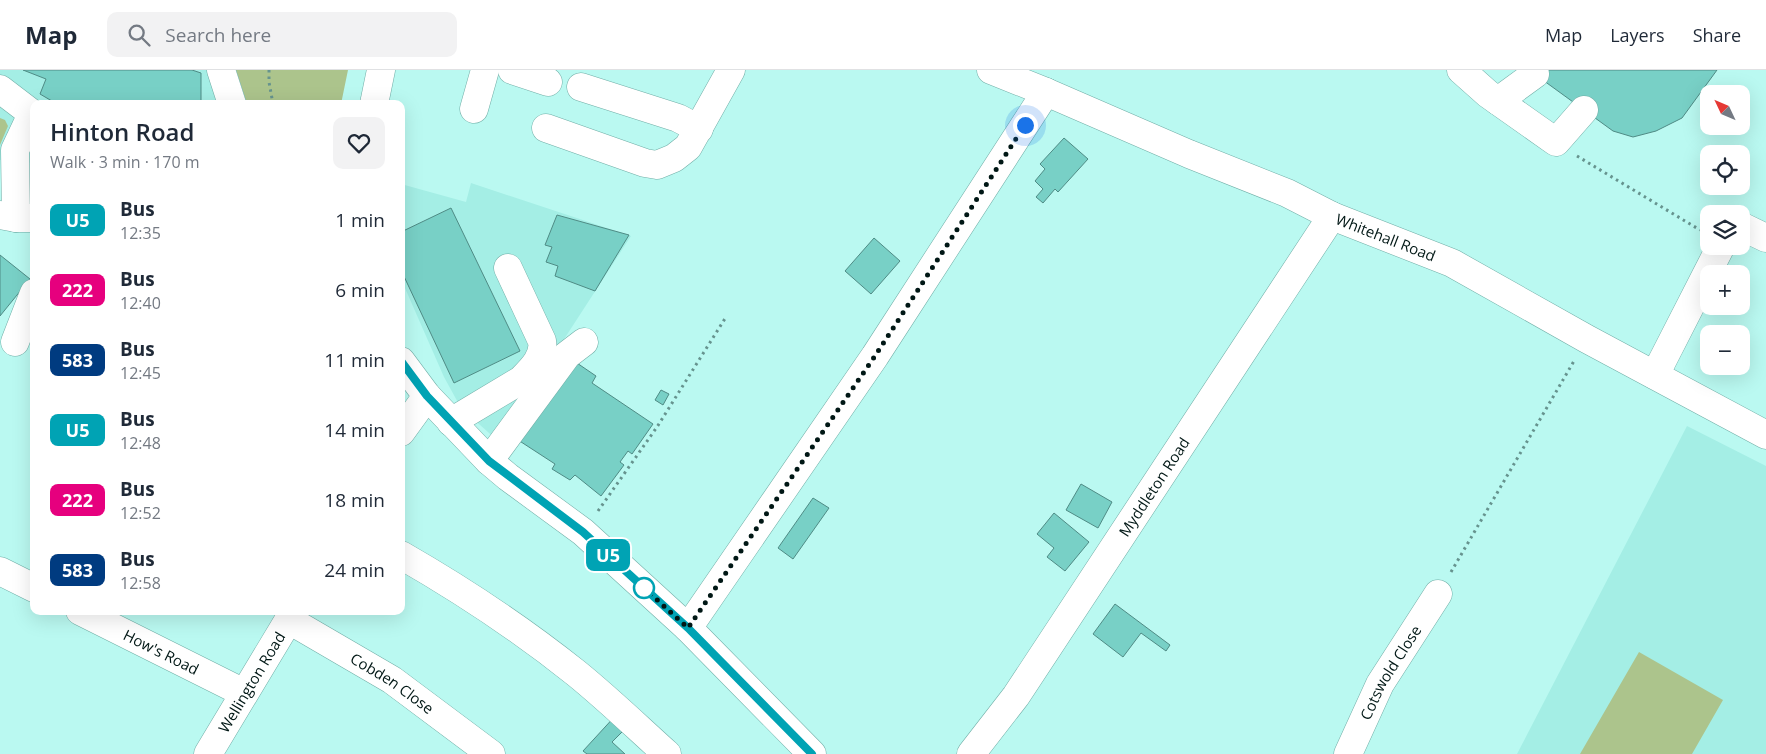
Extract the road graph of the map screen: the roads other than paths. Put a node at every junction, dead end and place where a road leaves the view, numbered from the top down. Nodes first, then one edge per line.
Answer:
1 (221, 70) edge
2 (381, 70) edge
3 (486, 70) edge
4 (512, 70) edge
5 (731, 70) edge
6 (991, 70) edge
7 (1461, 70) edge
8 (1535, 74) dead end
9 (548, 82) dead end
10 (581, 87) dead end
11 (0, 89) edge
12 (1046, 92) junction
13 (231, 100) edge
14 (375, 100) edge
15 (1498, 101) junction
16 (474, 109) dead end
17 (1584, 110) dead end
18 (30, 112) edge
19 (30, 120) edge
20 (546, 128) dead end
21 (693, 138) junction
22 (1332, 216) junction
23 (12, 218) edge
24 (1750, 230) edge
25 (1766, 238) edge
26 (1704, 255) edge
27 (508, 268) dead end
28 (30, 304) edge
29 (15, 342) dead end
30 (584, 342) dead end
31 (405, 367) edge
32 (1655, 375) junction
33 (427, 396) junction
34 (451, 422) junction
35 (405, 426) edge
36 (1766, 435) edge
37 (489, 461) junction
38 (405, 557) edge
39 (0, 571) edge
40 (30, 586) edge
41 (1438, 594) road end
42 (88, 615) edge
43 (291, 615) edge
44 (688, 628) junction
45 (244, 693) junction
46 (208, 754) edge
47 (491, 754) edge
48 (667, 754) edge
49 (812, 754) edge
50 (971, 754) edge
51 (1348, 754) edge

1 - 13 street
2 - 14 street
3 - 16 street
4 - 9 street
5 - 21 street
6 - 12 street, Whitehall Road
7 - 15 street
8 - 15 street
10 - 21 street
11 - 18 street
12 - 22 street, Whitehall Road
12 - 44 street
15 - 17 street
19 - 23 street
20 - 21 street
22 - 32 street, Whitehall Road
22 - 50 street, Myddleton Road
24 - 25 street
26 - 32 street
27 - 34 street
28 - 29 street
30 - 37 street
31 - 33 street
32 - 36 street, Whitehall Road
33 - 34 street
33 - 35 street
34 - 37 street
37 - 44 street
38 - 48 street
39 - 40 street
41 - 51 street, Cotswold Close
42 - 45 street, How's Road
43 - 45 street, Wellington Road
43 - 47 street, Cobden Close
44 - 49 street
45 - 46 street, Wellington Road

